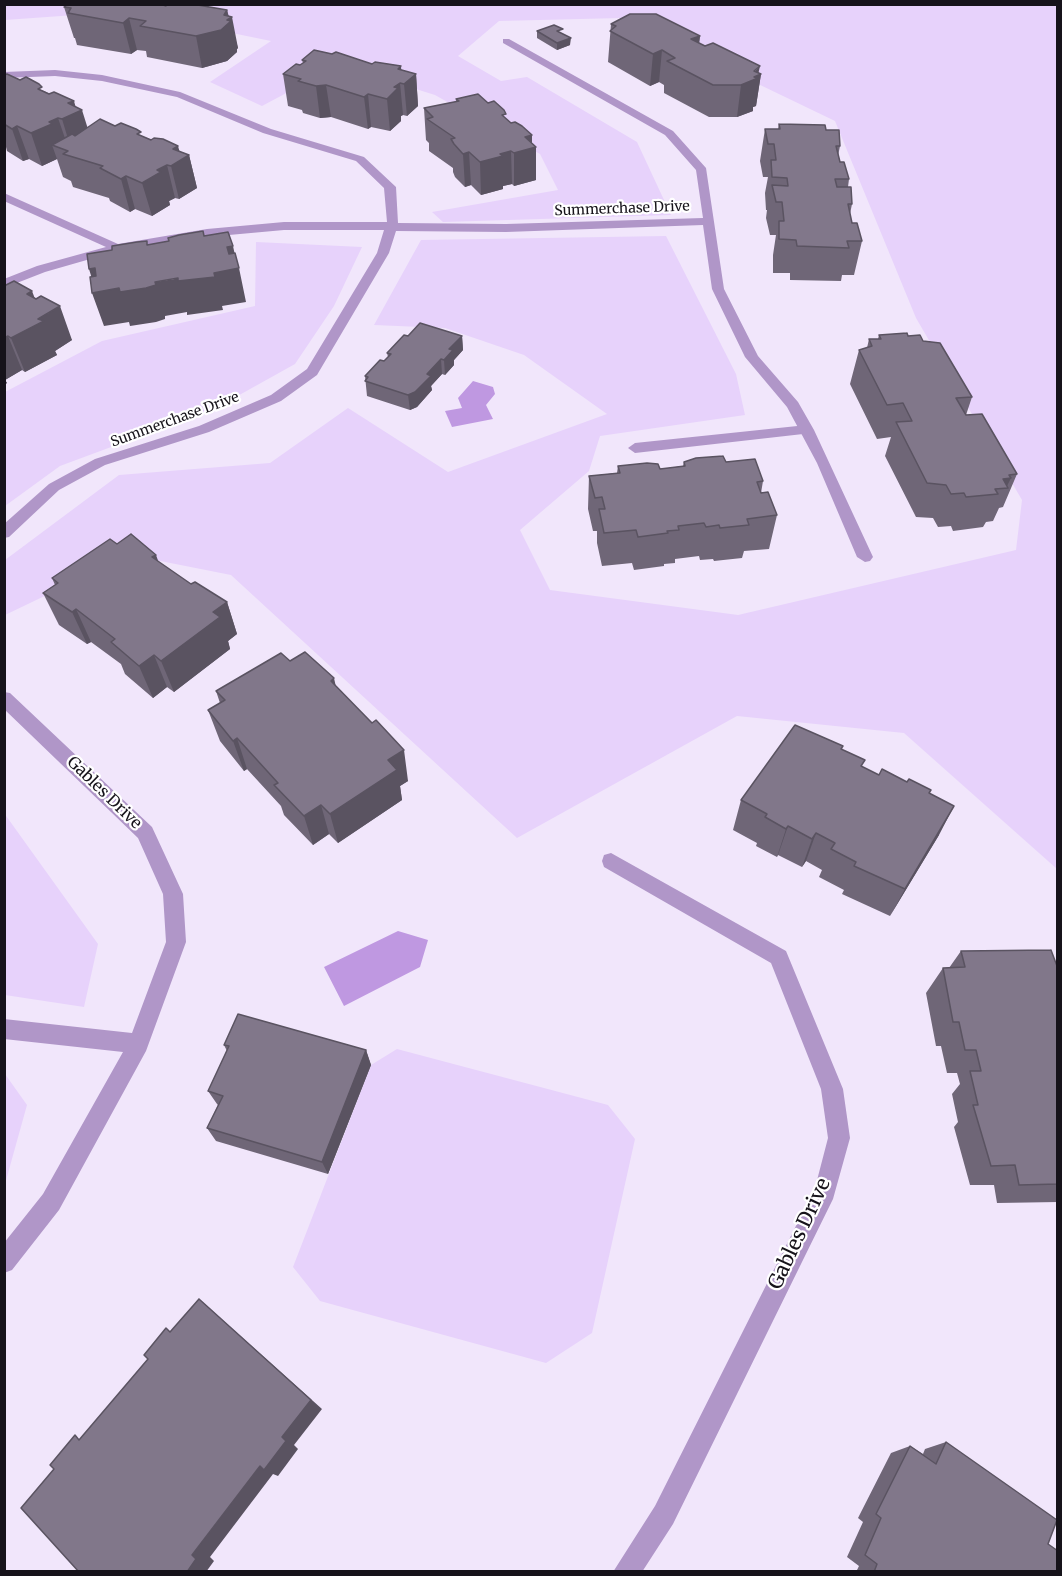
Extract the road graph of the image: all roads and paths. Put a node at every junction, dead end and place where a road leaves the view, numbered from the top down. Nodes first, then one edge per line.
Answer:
1 (506, 41) dead end
2 (4, 75) edge
3 (4, 196) edge
4 (709, 221) junction
5 (391, 228) junction
6 (117, 248) junction
7 (4, 284) edge
8 (807, 430) junction
9 (634, 448) dead end
10 (4, 533) edge
11 (866, 557) dead end
12 (4, 698) edge
13 (611, 861) dead end
14 (4, 1029) edge
15 (139, 1044) junction
16 (4, 1262) edge
17 (626, 1572) edge

1 - 4 street, Summerchase Drive
2 - 5 street, Summerchase Drive
3 - 6 street
4 - 5 street, Summerchase Drive
4 - 8 street, Summerchase Drive
5 - 6 street, Summerchase Drive
5 - 10 street, Summerchase Drive
6 - 7 street, Summerchase Drive
8 - 9 street
8 - 11 street, Summerchase Drive
12 - 15 street, Gables Drive
13 - 17 street, Gables Drive
14 - 15 street
15 - 16 street, Gables Drive

